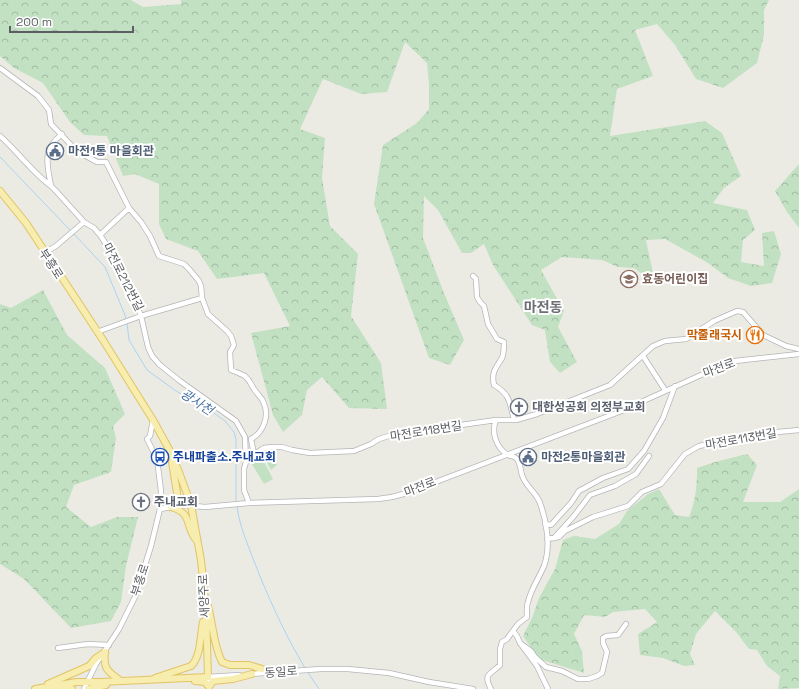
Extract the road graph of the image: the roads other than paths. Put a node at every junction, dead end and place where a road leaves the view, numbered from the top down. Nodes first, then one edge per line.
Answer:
1 (0, 68) edge
2 (62, 134) junction
3 (0, 136) edge
4 (50, 186) junction
5 (0, 191) edge
6 (129, 208) junction
7 (84, 222) junction
8 (100, 235) junction
9 (44, 252) junction
10 (473, 276) dead end
11 (202, 298) junction
12 (139, 317) junction
13 (97, 332) junction
14 (799, 349) edge
15 (799, 354) edge
16 (643, 356) junction
17 (675, 386) junction
18 (665, 390) junction
19 (153, 420) junction
20 (496, 420) junction
21 (514, 420) junction
22 (799, 430) edge
23 (170, 450) junction
24 (254, 454) junction
25 (508, 455) junction
26 (649, 456) dead end
27 (246, 462) junction
28 (247, 503) junction
29 (191, 505) junction
30 (171, 506) junction
31 (160, 509) junction
32 (545, 524) junction
33 (554, 538) junction
34 (547, 539) junction
35 (198, 542) junction
36 (204, 593) junction
37 (205, 618) junction
38 (626, 624) dead end
39 (513, 631) junction
40 (520, 643) junction
41 (109, 644) junction
42 (58, 648) dead end
43 (105, 652) junction
44 (272, 672) junction
45 (252, 674) junction
46 (208, 677) junction
47 (151, 679) junction
48 (168, 679) junction
49 (88, 681) junction
50 (124, 681) junction
51 (452, 686) junction
52 (38, 688) edge
53 (209, 688) edge
54 (72, 689) edge
55 (84, 689) edge
56 (88, 689) edge
57 (461, 689) edge
58 (473, 689) edge
59 (491, 689) edge
60 (548, 689) edge

1 - 2 street
2 - 4 street
2 - 6 street
3 - 4 street, 마전로212번길
4 - 7 street, 마전로212번길
5 - 9 main road, 부흥로
6 - 8 street
6 - 11 street
7 - 8 street, 마전로212번길
7 - 9 street
8 - 12 street, 마전로212번길
9 - 13 main road, 부흥로
10 - 21 street
11 - 12 street, 마전로212번길
11 - 24 street
12 - 13 street
12 - 27 street
13 - 19 main road, 부흥로
14 - 16 street, 마전로118번길
15 - 17 street, 마전로
16 - 18 street
16 - 21 street, 마전로118번길
17 - 18 street, 마전로
17 - 32 street
18 - 25 street, 마전로
19 - 23 main road, 부흥로
19 - 31 street, 부흥로
20 - 21 street, 마전로118번길
20 - 24 street, 마전로118번길
20 - 25 street
22 - 33 street, 마전로113번길
23 - 29 main road, 부흥로
23 - 30 main road
24 - 27 street, 마전로118번길
25 - 28 street, 마전로
25 - 32 street
26 - 33 street
27 - 28 street
28 - 29 street, 마전로
29 - 30 street, 마전로
29 - 35 main road, 새양주로
30 - 31 street, 마전로
30 - 35 main road
31 - 41 street, 부흥로
32 - 34 street
33 - 34 street, 마전로113번길
34 - 39 street
35 - 36 main road, 새양주로
36 - 37 main road, 새양주로
36 - 44 main road
37 - 46 main road, 새양주로
37 - 47 main road
38 - 40 street
39 - 40 street
39 - 59 street
40 - 60 street
41 - 42 street
41 - 43 street, 부흥로
43 - 49 street, 부흥로
43 - 50 main road
43 - 52 main road
44 - 45 street, 동일로
44 - 51 street, 동일로
45 - 46 street, 동일로
45 - 53 main road
46 - 48 main road, 동일로
46 - 53 street, 새양주로
47 - 48 main road, 동일로
47 - 50 main road, 동일로
48 - 53 main road
49 - 50 main road, 동일로
49 - 52 main road
49 - 55 street, 부흥로
50 - 56 main road
51 - 57 street
51 - 58 street, 동일로
52 - 54 main road

